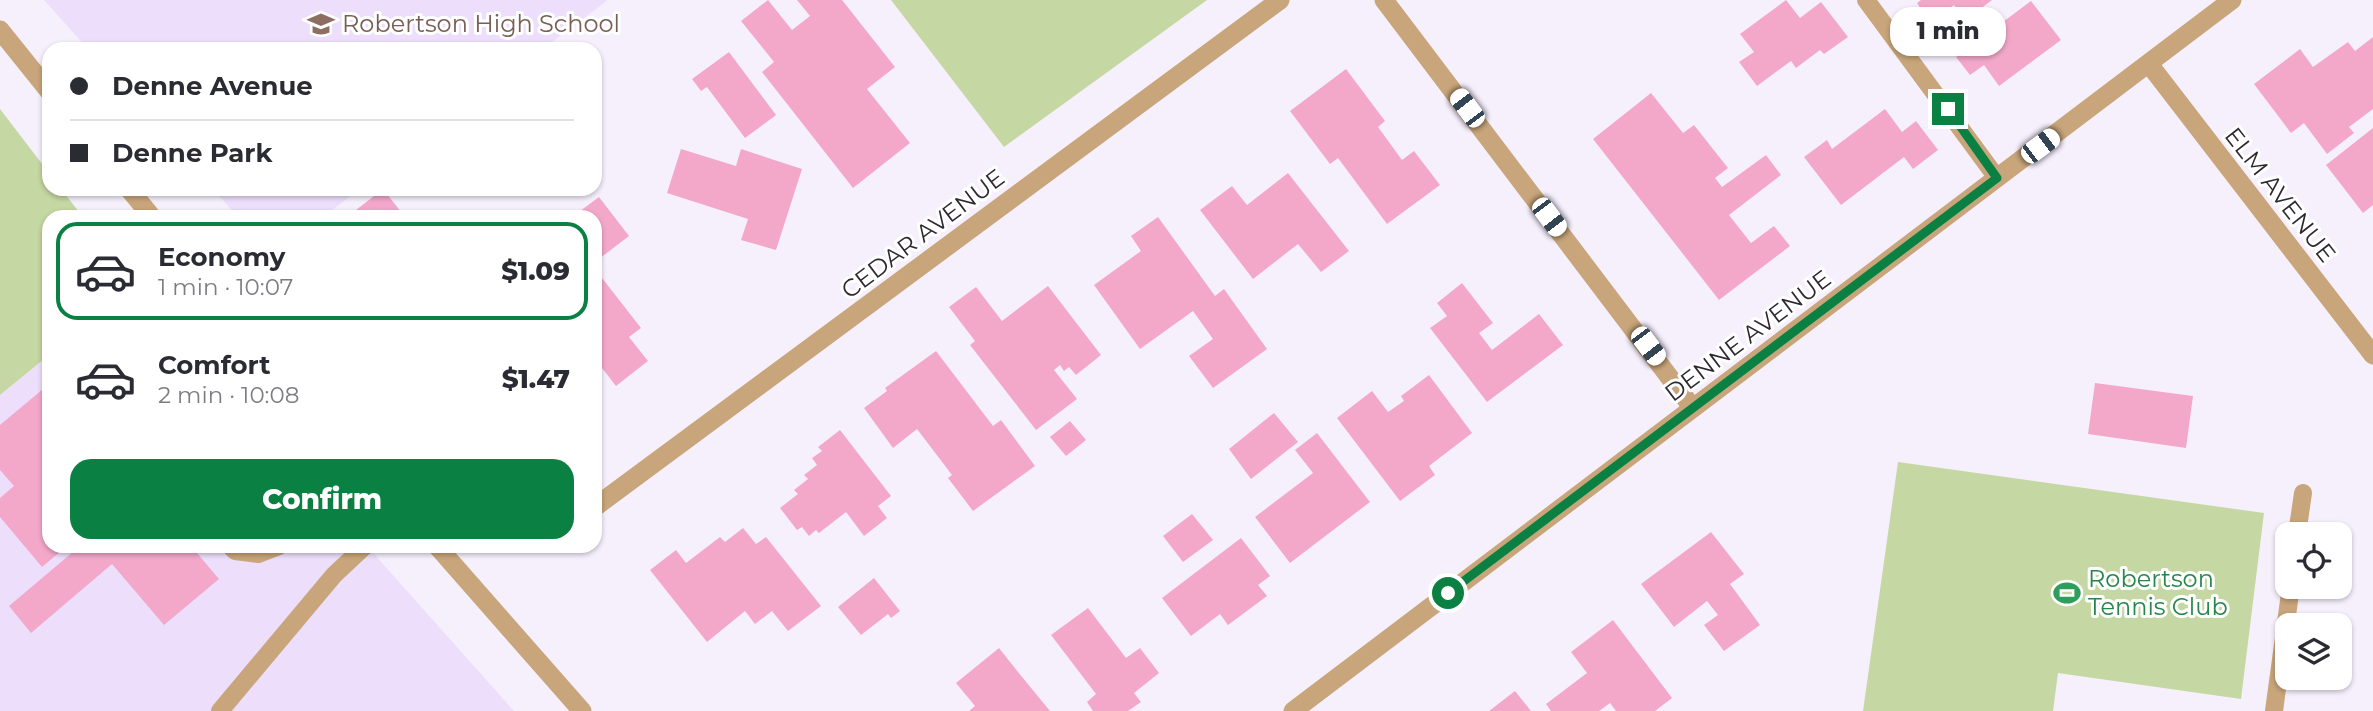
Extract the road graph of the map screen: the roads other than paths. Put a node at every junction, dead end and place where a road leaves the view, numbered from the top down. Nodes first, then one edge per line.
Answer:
1 (1280, 0) edge
2 (1384, 0) edge
3 (1866, 0) edge
4 (2232, 0) edge
5 (0, 30) edge
6 (2149, 64) junction
7 (42, 82) edge
8 (1997, 178) junction
9 (135, 196) edge
10 (146, 210) edge
11 (2373, 355) edge
12 (1692, 407) junction
13 (2303, 493) dead end
14 (602, 502) edge
15 (2299, 522) edge
16 (358, 553) edge
17 (443, 553) edge
18 (2289, 599) edge
19 (220, 711) edge
20 (582, 711) edge
21 (1293, 711) edge
22 (2274, 711) edge

1 - 14 street, CEDAR AVENUE
2 - 12 street
3 - 8 lane
4 - 6 street, DENNE AVENUE
5 - 7 street
6 - 8 street, DENNE AVENUE
6 - 11 street, ELM AVENUE
8 - 12 street, DENNE AVENUE
9 - 10 street
12 - 21 street, DENNE AVENUE
13 - 15 lane
16 - 19 lane
17 - 20 street
18 - 22 lane

